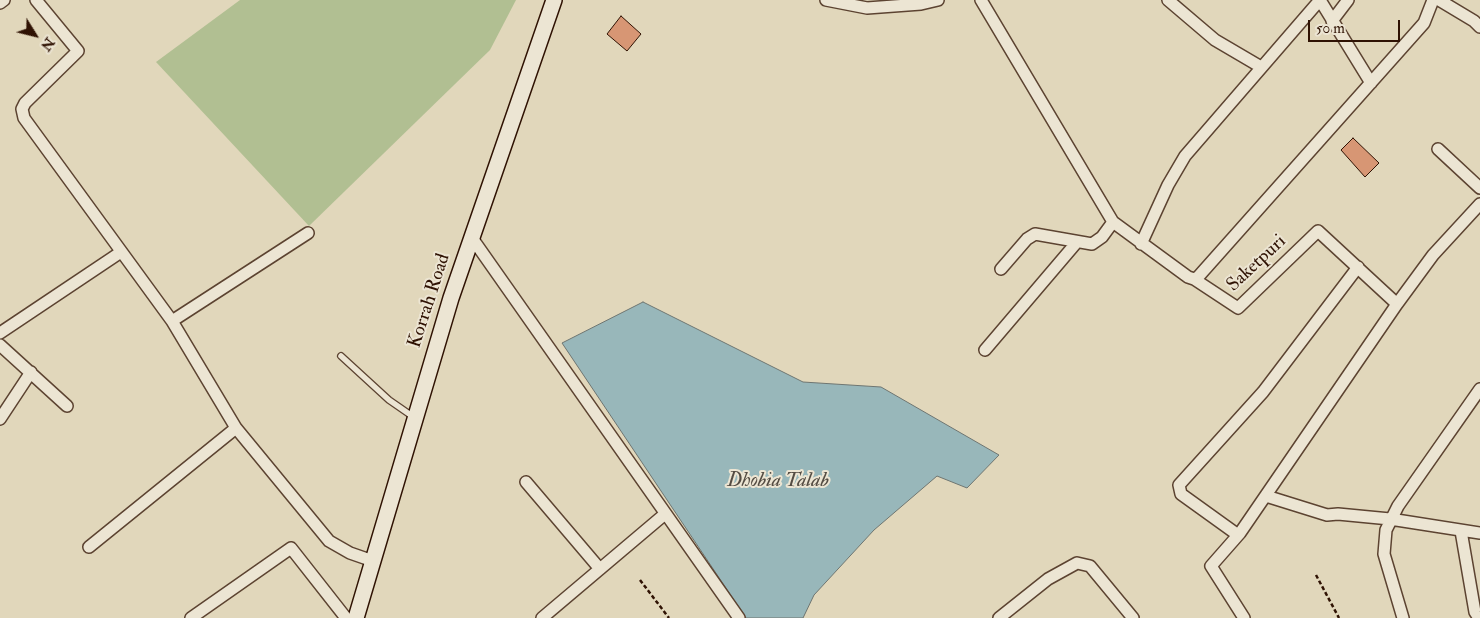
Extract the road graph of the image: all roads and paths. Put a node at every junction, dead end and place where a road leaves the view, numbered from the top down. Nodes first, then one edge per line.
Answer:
1 (4, 0) edge
2 (36, 0) edge
3 (554, 0) edge
4 (826, 0) edge
5 (938, 0) edge
6 (981, 0) edge
7 (1168, 0) edge
8 (1320, 0) edge
9 (1348, 0) edge
10 (1433, 0) edge
11 (1440, 0) edge
12 (0, 3) edge
13 (1332, 21) junction
14 (1480, 27) edge
15 (1261, 67) junction
16 (1372, 83) junction
17 (1438, 149) dead end
18 (1480, 188) edge
19 (1480, 204) edge
20 (1113, 222) junction
21 (308, 233) dead end
22 (472, 238) junction
23 (1078, 242) junction
24 (1141, 244) junction
25 (121, 252) junction
26 (1358, 267) junction
27 (1001, 269) dead end
28 (1194, 279) junction
29 (1397, 304) junction
30 (172, 321) junction
31 (0, 333) edge
32 (0, 345) edge
33 (985, 350) dead end
34 (341, 356) dead end
35 (31, 372) junction
36 (1480, 389) edge
37 (67, 406) dead end
38 (415, 418) junction
39 (0, 419) edge
40 (236, 428) junction
41 (526, 482) dead end
42 (1266, 496) junction
43 (665, 514) junction
44 (1390, 519) junction
45 (1461, 531) junction
46 (1480, 533) edge
47 (1238, 535) junction
48 (89, 547) dead end
49 (373, 561) junction
50 (600, 569) junction
51 (1316, 575) dead end
52 (640, 580) dead end
53 (1129, 616) edge
54 (191, 618) edge
55 (346, 618) edge
56 (356, 618) edge
57 (542, 618) edge
58 (669, 618) edge
59 (739, 618) edge
60 (999, 618) edge
61 (1244, 618) edge
62 (1339, 618) edge
63 (1403, 618) edge
64 (1478, 618) edge

1 - 12 street
2 - 25 street
3 - 22 main road, Korrah Road
4 - 5 street
6 - 20 street
7 - 15 street
8 - 13 street
8 - 15 street
9 - 13 street
10 - 16 street
11 - 14 street
13 - 16 street
15 - 24 street
16 - 28 street
17 - 18 street
19 - 29 street
20 - 23 street
20 - 24 street
21 - 30 street
22 - 38 main road, Korrah Road
22 - 43 street
23 - 27 street
23 - 33 street
24 - 28 street
25 - 30 street
25 - 31 street
26 - 28 street, Saketpuri
26 - 29 street
26 - 47 street
29 - 42 street
30 - 40 street
32 - 35 street
34 - 38 lane
35 - 37 street
35 - 39 street
36 - 44 street
38 - 49 main road, Korrah Road
40 - 48 street
40 - 49 street
41 - 50 street
42 - 44 street
42 - 47 street
43 - 50 street
43 - 59 street
44 - 45 street
44 - 63 street
45 - 46 street
45 - 64 street
47 - 61 street
49 - 56 main road, Korrah Road
50 - 57 street
51 - 62 path
52 - 58 path
53 - 60 street
54 - 55 street

